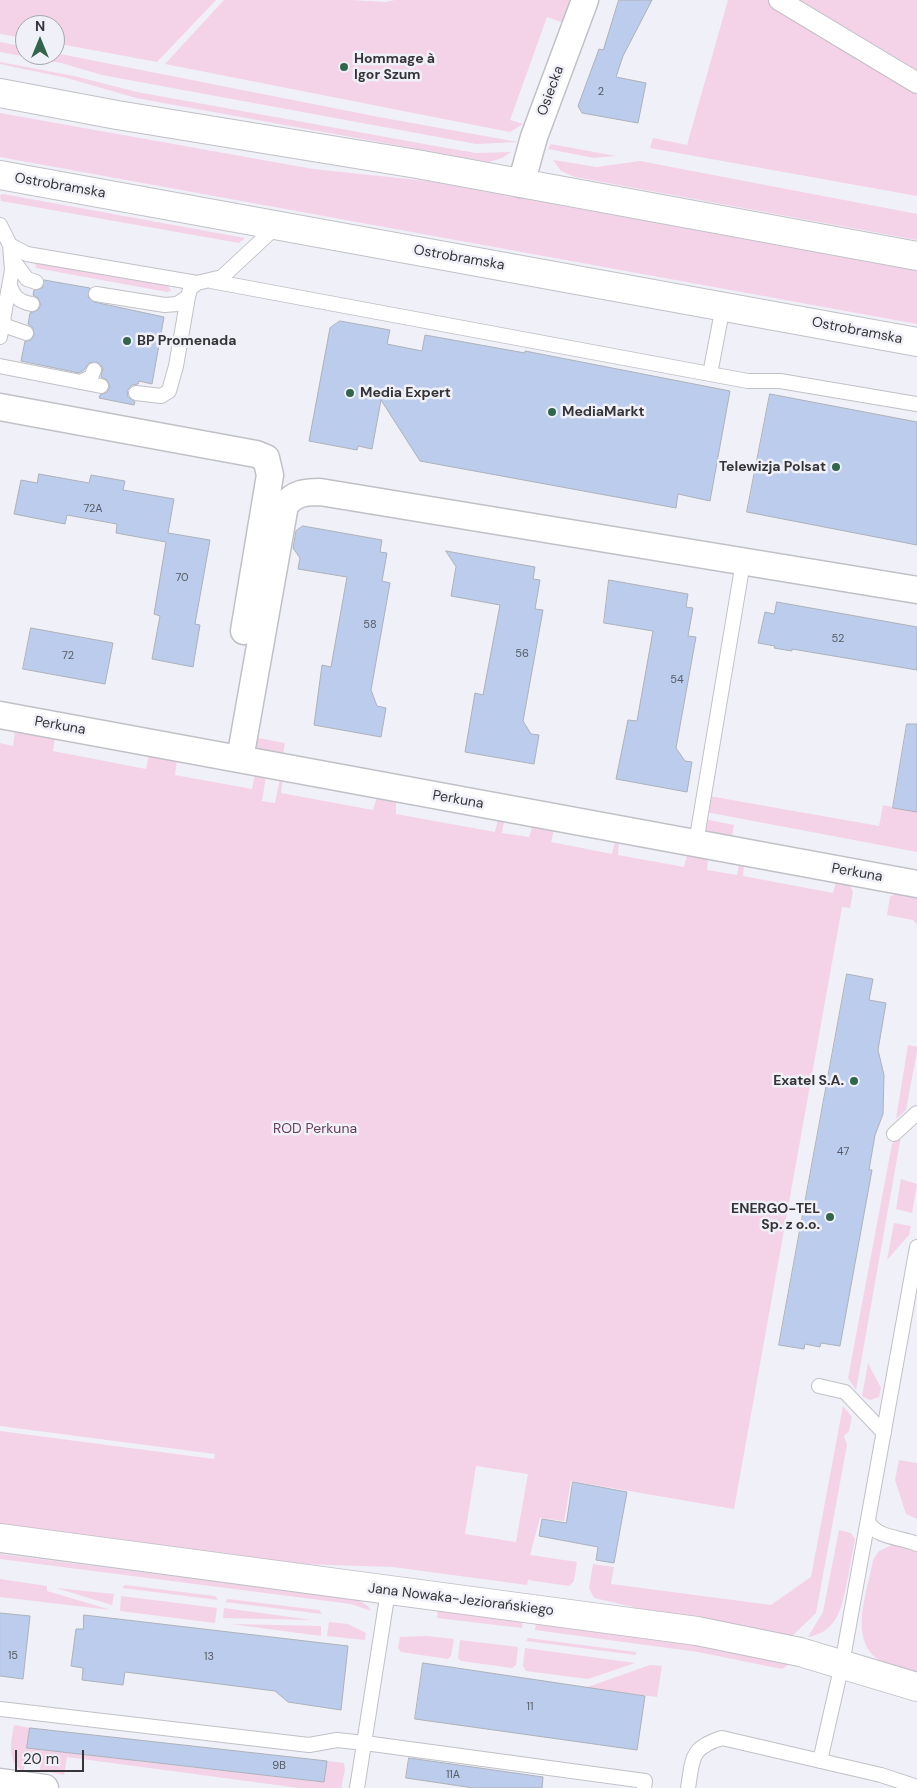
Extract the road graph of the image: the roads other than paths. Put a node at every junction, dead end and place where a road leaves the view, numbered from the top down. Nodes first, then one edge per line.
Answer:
1 (585, 0) edge
2 (779, 0) edge
3 (917, 83) edge
4 (0, 93) edge
5 (0, 175) edge
6 (520, 184) junction
7 (0, 225) edge
8 (278, 225) junction
9 (10, 245) junction
10 (917, 256) edge
11 (13, 260) junction
12 (36, 282) dead end
13 (204, 282) junction
14 (10, 285) junction
15 (106, 297) dead end
16 (188, 297) junction
17 (32, 304) dead end
18 (723, 306) junction
19 (3, 319) junction
20 (26, 333) dead end
21 (0, 337) edge
22 (917, 342) edge
23 (0, 366) edge
24 (94, 370) dead end
25 (710, 374) junction
26 (80, 382) junction
27 (101, 386) dead end
28 (136, 393) dead end
29 (917, 404) edge
30 (0, 407) edge
31 (743, 562) junction
32 (917, 590) edge
33 (0, 715) edge
34 (232, 758) junction
35 (696, 843) junction
36 (917, 884) edge
37 (917, 1113) edge
38 (894, 1134) dead end
39 (917, 1247) edge
40 (819, 1386) dead end
41 (884, 1433) junction
42 (868, 1521) junction
43 (0, 1538) edge
44 (913, 1540) edge
45 (388, 1591) junction
46 (842, 1664) junction
47 (917, 1687) edge
48 (0, 1712) edge
49 (365, 1743) junction
50 (820, 1761) junction
51 (0, 1782) edge
52 (917, 1786) edge
53 (45, 1788) edge
54 (357, 1788) edge
55 (644, 1788) edge
56 (688, 1788) edge

1 - 6 street, Osiecka
2 - 3 street
4 - 6 main road
5 - 8 main road, Ostrobramska
6 - 10 main road
7 - 9 lane
8 - 13 lane
8 - 18 main road, Ostrobramska
9 - 11 lane
9 - 13 lane
11 - 12 lane
11 - 14 lane
13 - 16 lane
13 - 25 lane
14 - 17 lane
14 - 19 lane
15 - 16 lane
16 - 28 lane
18 - 22 main road, Ostrobramska
18 - 25 lane
19 - 20 lane
19 - 21 lane
23 - 26 lane
24 - 26 lane
25 - 29 lane
26 - 27 lane
30 - 34 street
31 - 32 street
31 - 34 street
31 - 35 lane
33 - 34 street, Perkuna
34 - 35 street, Perkuna
35 - 36 street, Perkuna
37 - 38 lane
39 - 41 lane
40 - 41 lane
41 - 42 lane
42 - 44 lane
42 - 46 lane
43 - 45 main road, Jana Nowaka-Jeziorańskiego
45 - 46 main road, Jana Nowaka-Jeziorańskiego
45 - 49 lane
46 - 47 main road, Jana Nowaka-Jeziorańskiego
46 - 50 lane
48 - 49 lane
49 - 54 lane
49 - 55 lane
50 - 52 lane
50 - 56 lane
51 - 53 street

